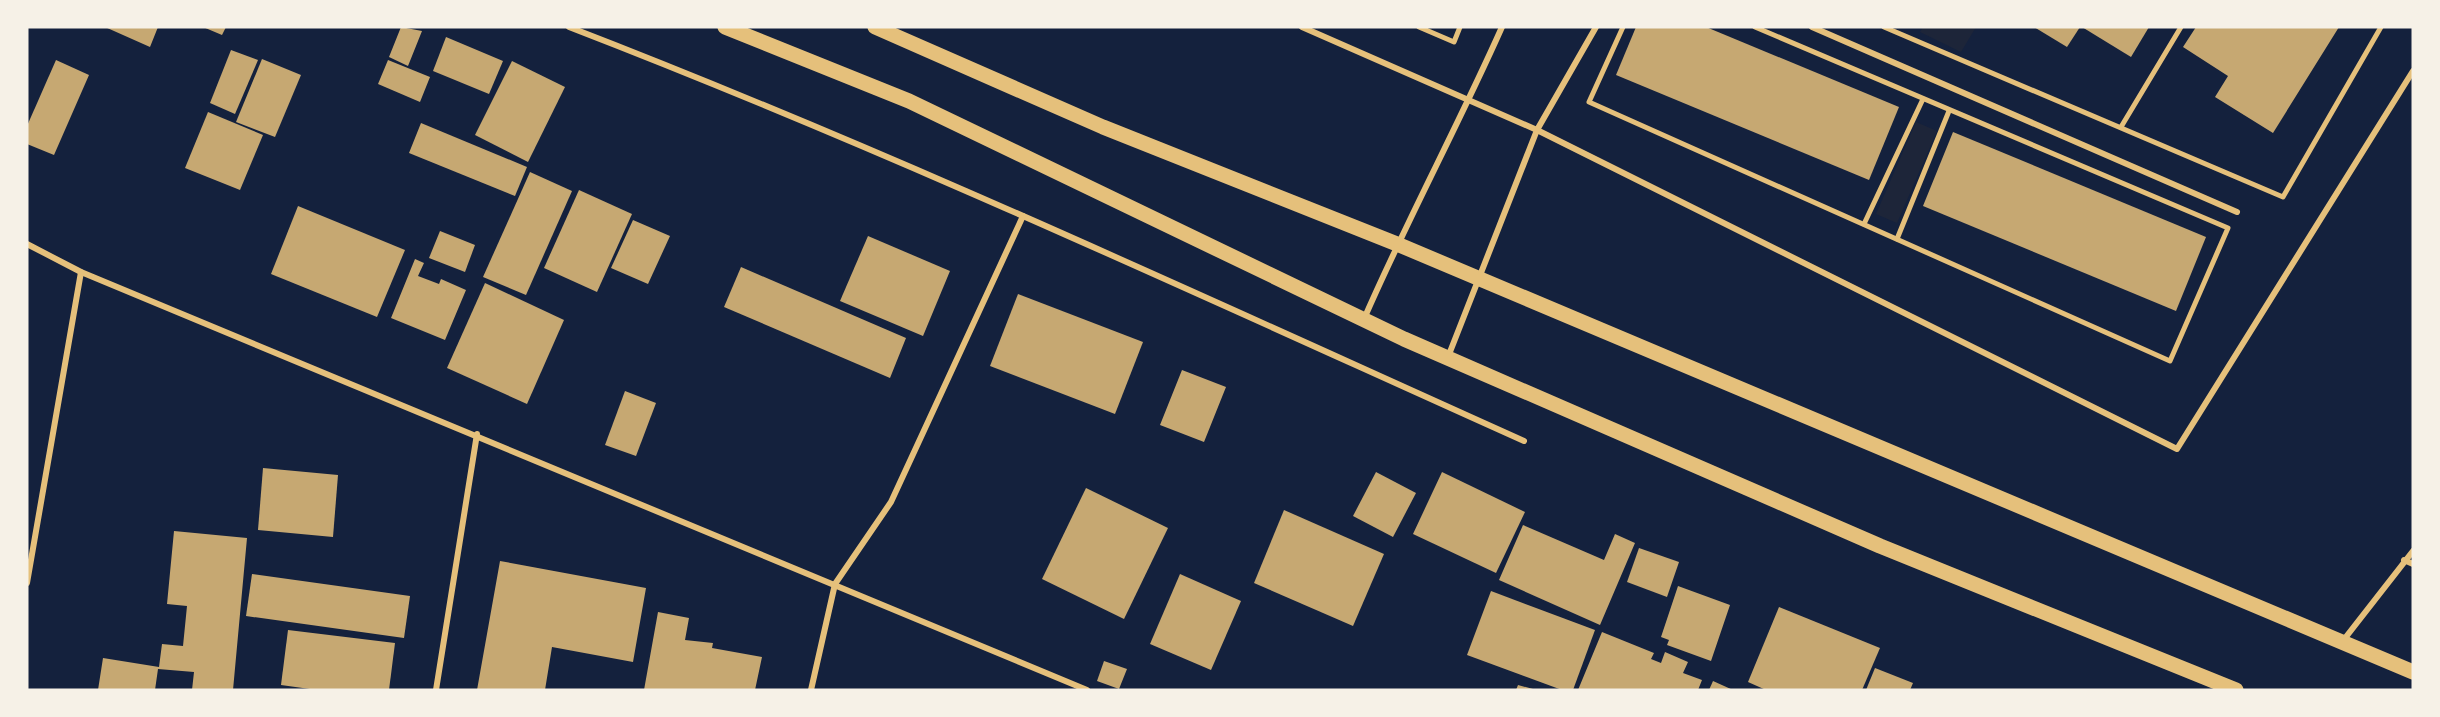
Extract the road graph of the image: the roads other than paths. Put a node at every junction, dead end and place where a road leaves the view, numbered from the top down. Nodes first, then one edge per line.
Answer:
1 (569, 27) edge
2 (725, 27) edge
3 (875, 27) edge
4 (1302, 27) edge
5 (1419, 27) edge
6 (1460, 27) edge
7 (1502, 27) edge
8 (1596, 27) edge
9 (1623, 27) edge
10 (1755, 27) edge
11 (1812, 27) edge
12 (1884, 27) edge
13 (2181, 27) edge
14 (2381, 27) edge
15 (2413, 71) edge
16 (1923, 99) junction
17 (1469, 101) junction
18 (1949, 111) junction
19 (2121, 127) junction
20 (1538, 130) junction
21 (2237, 213) dead end
22 (1023, 216) junction
23 (1864, 224) junction
24 (1897, 239) junction
25 (27, 244) edge
26 (1397, 244) junction
27 (81, 272) junction
28 (1478, 280) junction
29 (1364, 319) junction
30 (1448, 357) junction
31 (477, 434) junction
32 (1524, 441) dead end
33 (2413, 551) edge
34 (29, 560) edge
35 (2404, 560) junction
36 (2413, 564) edge
37 (27, 583) edge
38 (835, 584) junction
39 (2342, 642) junction
40 (2413, 672) edge
41 (436, 690) edge
42 (811, 690) edge
43 (1087, 690) edge
44 (2236, 690) edge

1 - 22 street
2 - 29 main road
3 - 26 main road
4 - 17 street
5 - 6 street
7 - 17 street
8 - 20 street
9 - 23 street
10 - 16 street
11 - 21 street
12 - 19 street
13 - 19 street
14 - 19 street
15 - 20 street
16 - 18 street
16 - 23 street
17 - 20 street
17 - 26 street
18 - 24 street
18 - 24 street
20 - 28 street
22 - 32 street
22 - 38 street
23 - 24 street
25 - 27 street
26 - 28 main road
26 - 29 street
27 - 31 street
27 - 34 street
28 - 30 street
28 - 39 main road
29 - 30 main road
30 - 44 main road
31 - 38 street
31 - 41 street
33 - 35 street
34 - 37 street
35 - 36 street
35 - 39 street
38 - 42 street
38 - 43 street
39 - 40 main road

